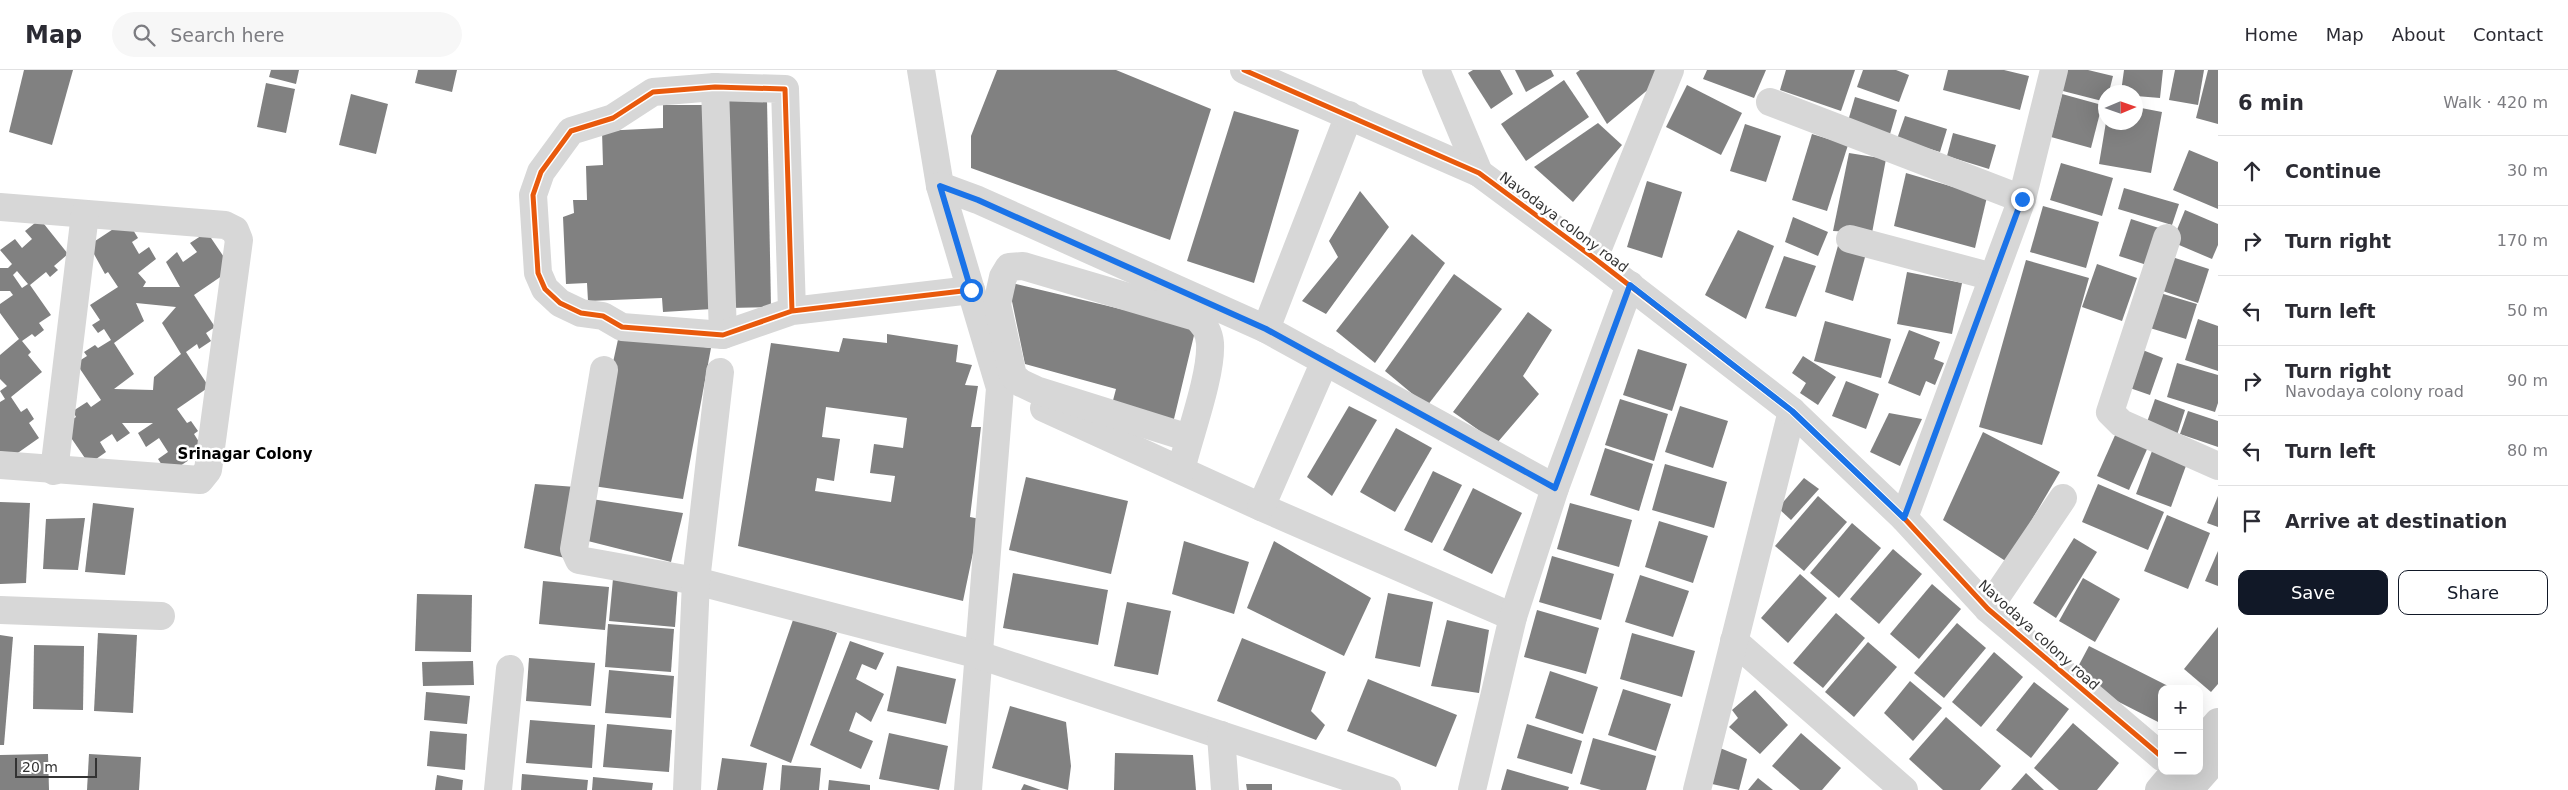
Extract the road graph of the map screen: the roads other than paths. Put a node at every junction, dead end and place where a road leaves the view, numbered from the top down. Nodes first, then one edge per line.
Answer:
1 (921, 70) edge
2 (1244, 70) edge
3 (1436, 70) edge
4 (1670, 70) edge
5 (2054, 70) edge
6 (715, 87) junction
7 (1770, 102) dead end
8 (1349, 114) junction
9 (1479, 173) junction
10 (940, 186) junction
11 (2022, 199) junction
12 (0, 207) edge
13 (85, 214) junction
14 (2167, 238) dead end
15 (1850, 239) dead end
16 (1594, 258) junction
17 (1993, 277) junction
18 (1630, 285) junction
19 (971, 290) junction
20 (792, 311) junction
21 (1266, 329) junction
22 (723, 335) junction
23 (1325, 361) junction
24 (604, 370) dead end
25 (720, 372) dead end
26 (1000, 388) junction
27 (1792, 411) junction
28 (1189, 438) junction
29 (0, 465) edge
30 (2218, 466) edge
31 (1181, 470) junction
32 (54, 471) junction
33 (1555, 488) junction
34 (2063, 498) dead end
35 (1261, 507) junction
36 (1904, 518) junction
37 (696, 581) junction
38 (1988, 609) junction
39 (0, 610) edge
40 (161, 616) dead end
41 (1513, 617) junction
42 (1734, 642) junction
43 (979, 655) junction
44 (510, 668) dead end
45 (2218, 722) edge
46 (1221, 735) junction
47 (2203, 739) edge
48 (2158, 753) edge
49 (2218, 758) edge
50 (2192, 783) edge
51 (1886, 784) edge
52 (498, 790) edge
53 (687, 790) edge
54 (968, 790) edge
55 (1225, 790) edge
56 (1387, 790) edge
57 (1472, 790) edge
58 (1697, 790) edge
59 (2159, 790) edge

1 - 10 street
2 - 8 street, Navodaya colony road
3 - 9 street
4 - 16 street
5 - 11 street
6 - 20 street
6 - 22 street
6 - 22 street
7 - 11 street
8 - 9 street, Navodaya colony road
8 - 21 street
9 - 16 street, Navodaya colony road
10 - 19 street
10 - 21 street
11 - 17 street
12 - 13 street
13 - 32 street
13 - 32 street
14 - 30 street
15 - 17 street
16 - 18 street, Navodaya colony road
17 - 36 street
18 - 27 street, Navodaya colony road
18 - 33 street
19 - 20 street
19 - 26 street
20 - 22 street
21 - 23 street
23 - 33 street
23 - 35 street
24 - 37 street
25 - 37 street
26 - 31 street
26 - 43 street
27 - 36 street, Navodaya colony road
27 - 42 street
28 - 28 street
28 - 31 street
29 - 32 street
31 - 35 street
33 - 41 street
34 - 38 street
35 - 41 street
36 - 38 street, Navodaya colony road
37 - 43 street
37 - 53 street
38 - 48 street, Navodaya colony road
39 - 40 street
41 - 57 street
42 - 51 street
42 - 58 street
43 - 46 street
43 - 54 street
44 - 52 street
45 - 47 main road
46 - 55 street
46 - 56 street
49 - 50 main road
50 - 59 main road

